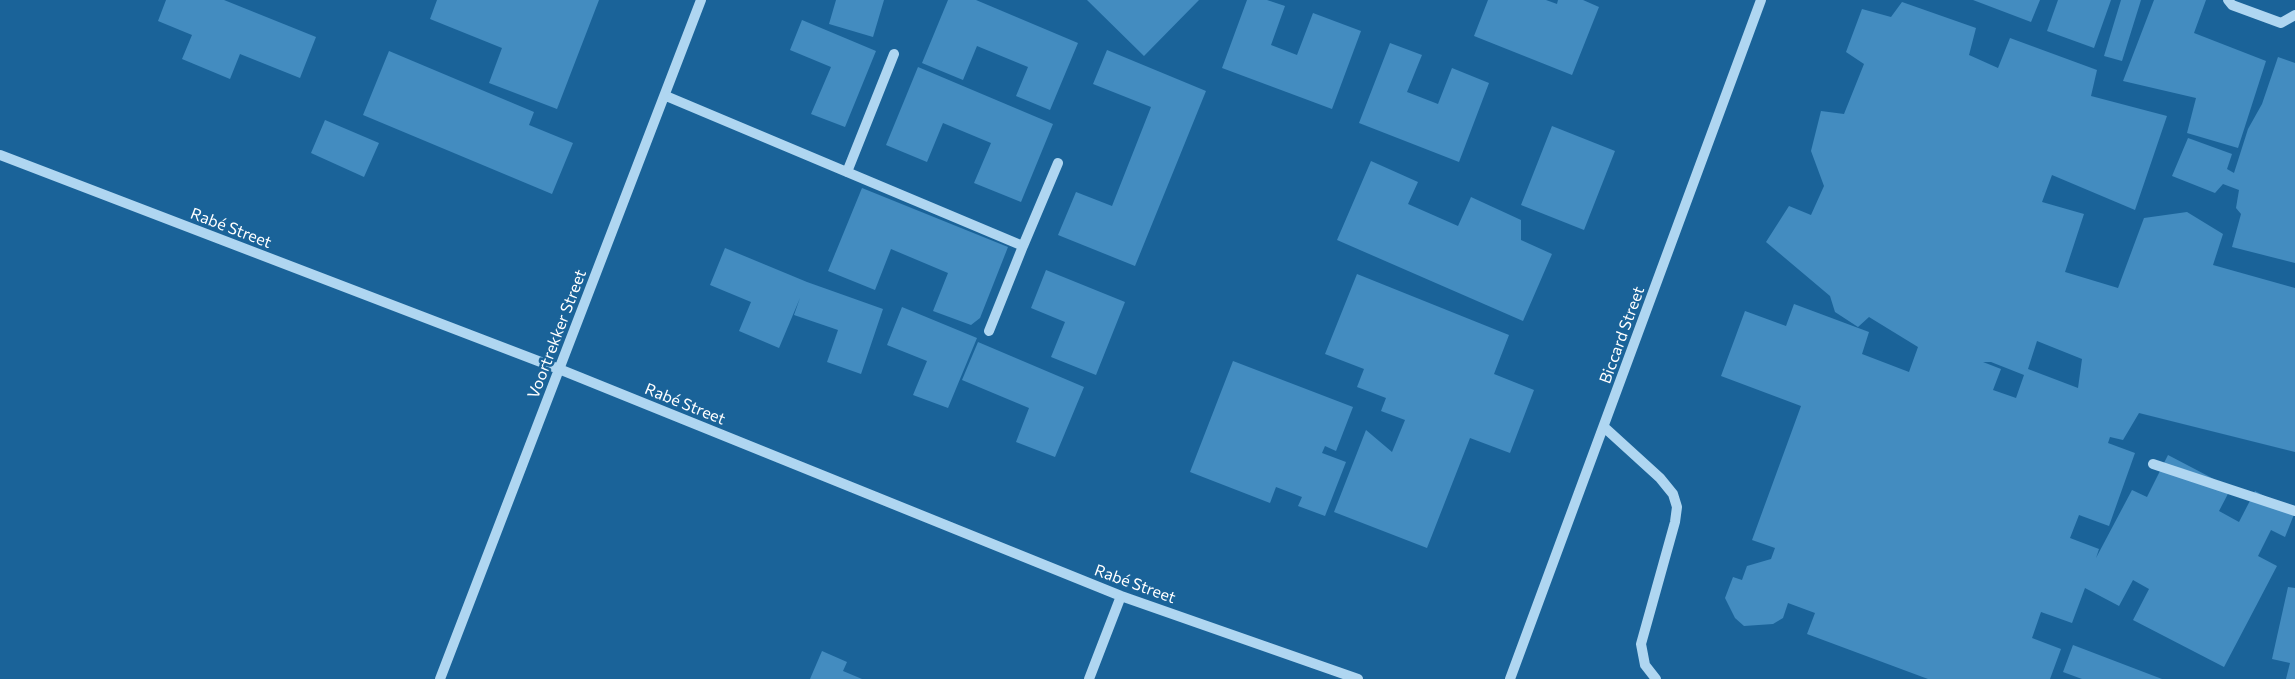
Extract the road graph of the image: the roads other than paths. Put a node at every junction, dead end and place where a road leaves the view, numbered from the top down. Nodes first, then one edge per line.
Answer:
1 (701, 0) edge
2 (1761, 0) edge
3 (2228, 0) edge
4 (2295, 15) edge
5 (894, 54) dead end
6 (666, 96) junction
7 (0, 155) edge
8 (1058, 163) dead end
9 (847, 172) junction
10 (1023, 246) junction
11 (989, 331) dead end
12 (559, 369) junction
13 (1604, 428) junction
14 (2153, 464) dead end
15 (2295, 512) edge
16 (1121, 596) junction
17 (440, 679) edge
18 (1089, 679) edge
19 (1358, 679) edge
20 (1510, 679) edge
21 (1656, 679) edge

1 - 6 street, Voortrekker Street
2 - 13 street, Biccard Street
3 - 4 street
5 - 9 street
6 - 9 street
6 - 12 street, Voortrekker Street
7 - 12 street, Rabé Street
8 - 10 street
9 - 10 street
10 - 11 street
12 - 16 street, Rabé Street
12 - 17 street, Voortrekker Street
13 - 20 street, Biccard Street
13 - 21 street
14 - 15 street
16 - 18 street
16 - 19 street, Rabé Street

